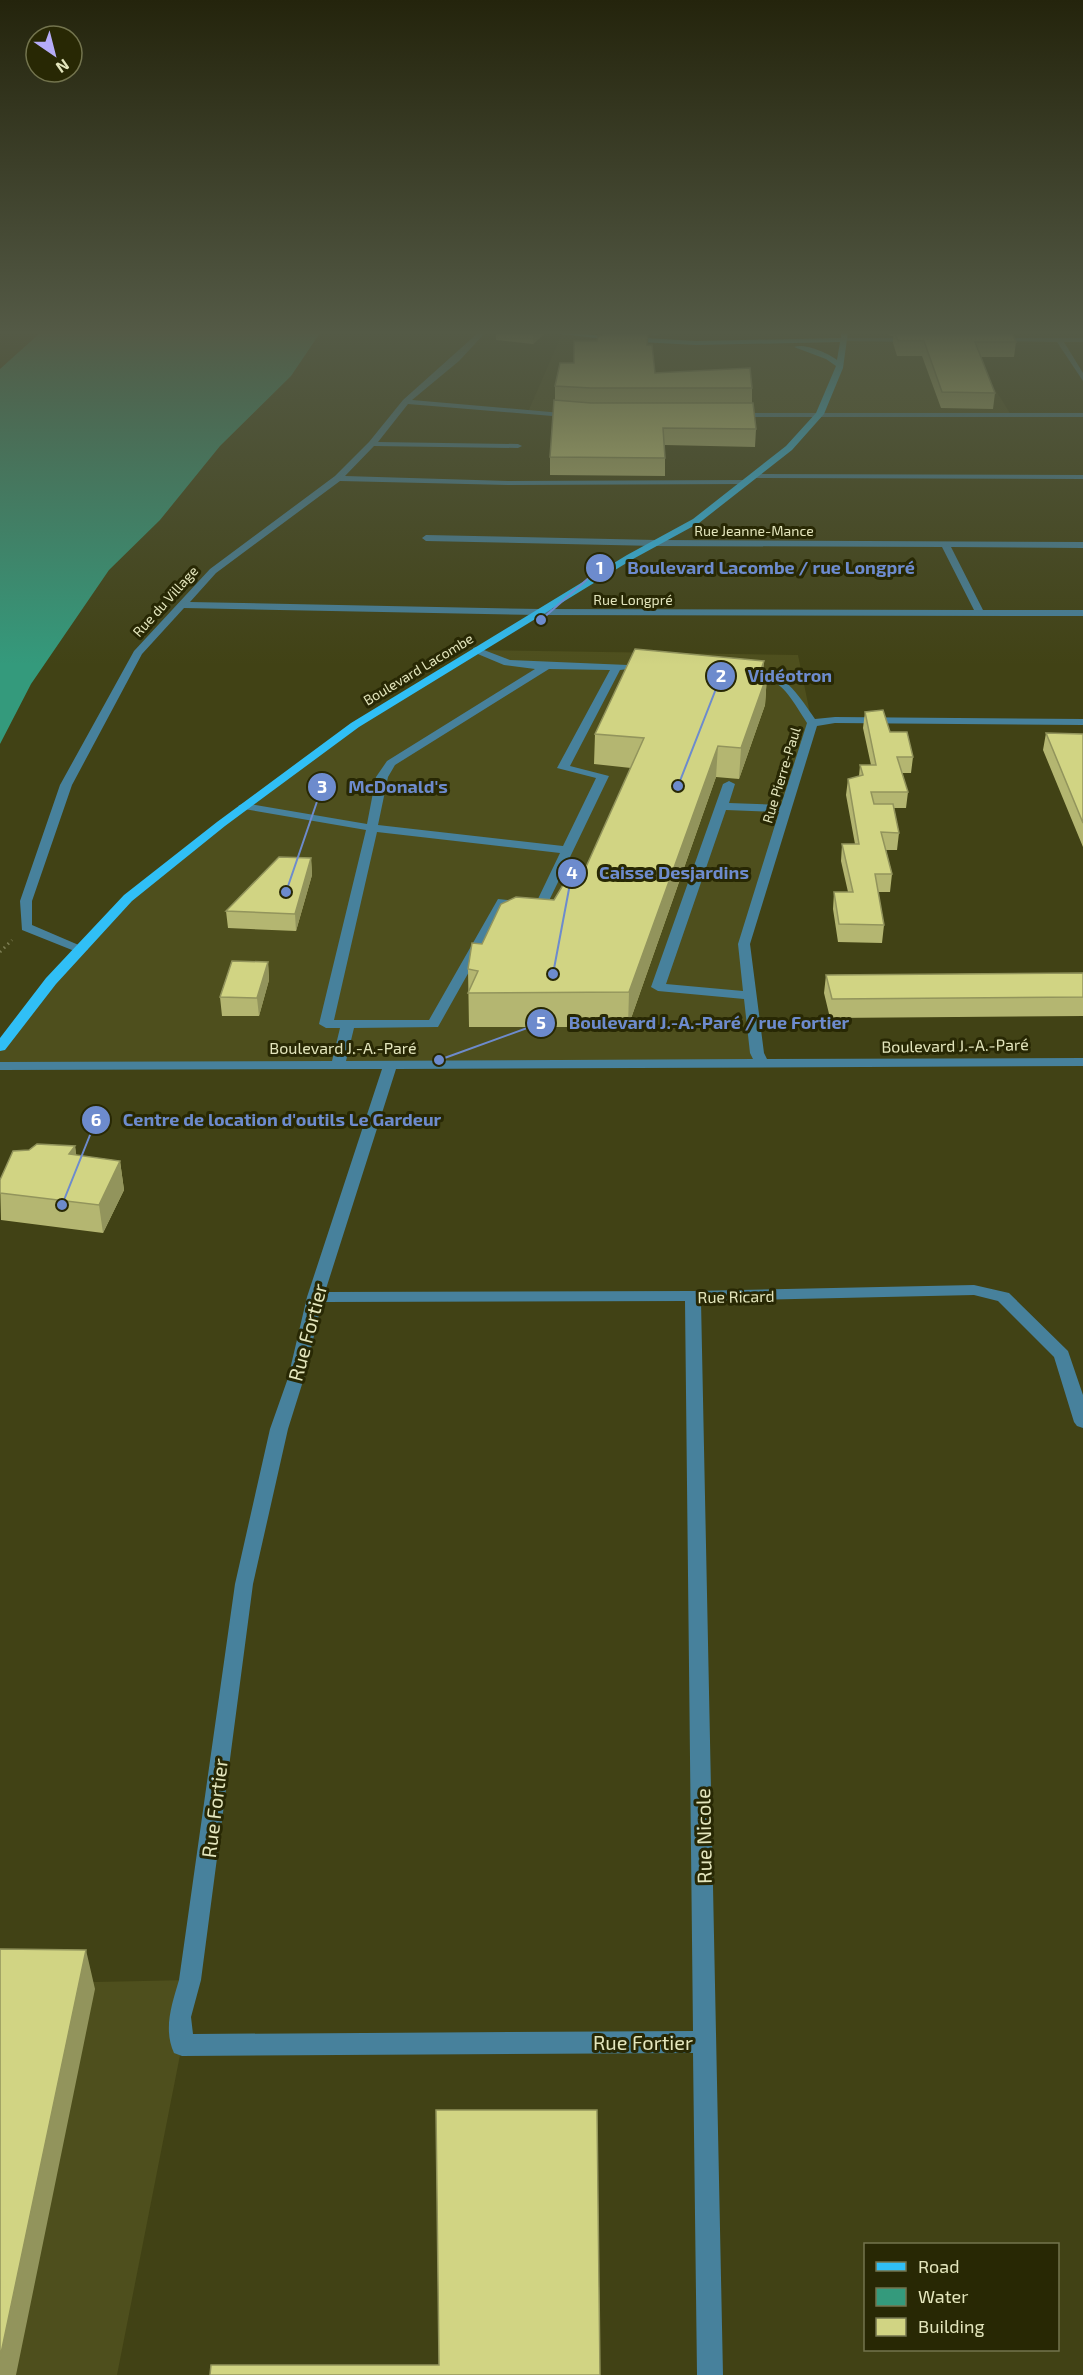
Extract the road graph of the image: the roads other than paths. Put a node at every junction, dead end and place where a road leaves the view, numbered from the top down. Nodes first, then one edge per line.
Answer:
1 (794, 443) edge
2 (372, 444) joint
3 (518, 446) dead end
4 (1083, 477) edge
5 (338, 478) junction
6 (750, 479) junction
7 (426, 538) dead end
8 (656, 543) junction
9 (945, 545) junction
10 (1083, 545) edge
11 (183, 605) junction
12 (539, 612) junction
13 (980, 613) junction
14 (1083, 613) edge
15 (476, 651) junction
16 (547, 666) junction
17 (617, 667) junction
18 (641, 667) edge
19 (732, 670) edge
20 (1083, 722) edge
21 (812, 723) junction
22 (729, 783) dead end
23 (244, 806) junction
24 (722, 806) junction
25 (786, 809) junction
26 (372, 828) junction
27 (568, 850) junction
28 (82, 949) junction
29 (750, 996) junction
30 (348, 1024) junction
31 (0, 1047) edge
32 (1083, 1062) edge
33 (762, 1063) junction
34 (338, 1065) junction
35 (390, 1065) junction
36 (0, 1066) edge
37 (693, 1296) junction
38 (315, 1297) junction
39 (1083, 1422) edge
40 (706, 2042) junction
41 (710, 2375) edge

1 - 6 main road, Boulevard Lacombe
2 - 3 street
2 - 5 street, Rue du Village
4 - 6 street
5 - 6 street
5 - 11 street, Rue du Village
6 - 8 main road, Boulevard Lacombe
7 - 8 street, Rue Jeanne-Mance
8 - 9 street, Rue Jeanne-Mance
8 - 12 main road, Boulevard Lacombe
9 - 10 street, Rue Jeanne-Mance
9 - 13 street
11 - 12 street, Rue Longpré
11 - 28 street, Rue du Village
12 - 13 street, Rue Longpré
12 - 15 main road, Boulevard Lacombe
13 - 14 street, Rue Longpré
15 - 16 street
15 - 23 main road, Boulevard Lacombe
16 - 17 street
16 - 26 street
17 - 18 street
17 - 27 street
19 - 21 street
20 - 21 street, Rue Pierre-Paul
21 - 25 street, Rue Pierre-Paul
22 - 24 street
23 - 26 street
23 - 28 main road, Boulevard Lacombe
24 - 25 street
24 - 29 street
25 - 29 street, Rue Pierre-Paul
26 - 27 street
26 - 30 street
27 - 30 street
28 - 31 main road, Boulevard Lacombe
29 - 33 street, Rue Pierre-Paul
30 - 34 street
32 - 33 street, Boulevard J.-A.-Paré
33 - 35 street, Boulevard J.-A.-Paré
34 - 35 street, Boulevard J.-A.-Paré
34 - 36 street, Boulevard J.-A.-Paré
35 - 38 street, Rue Fortier
37 - 38 street, Rue Ricard
37 - 39 street, Rue Ricard
37 - 40 street, Rue Nicole
38 - 40 street, Rue Fortier
40 - 41 street, Rue Nicole

